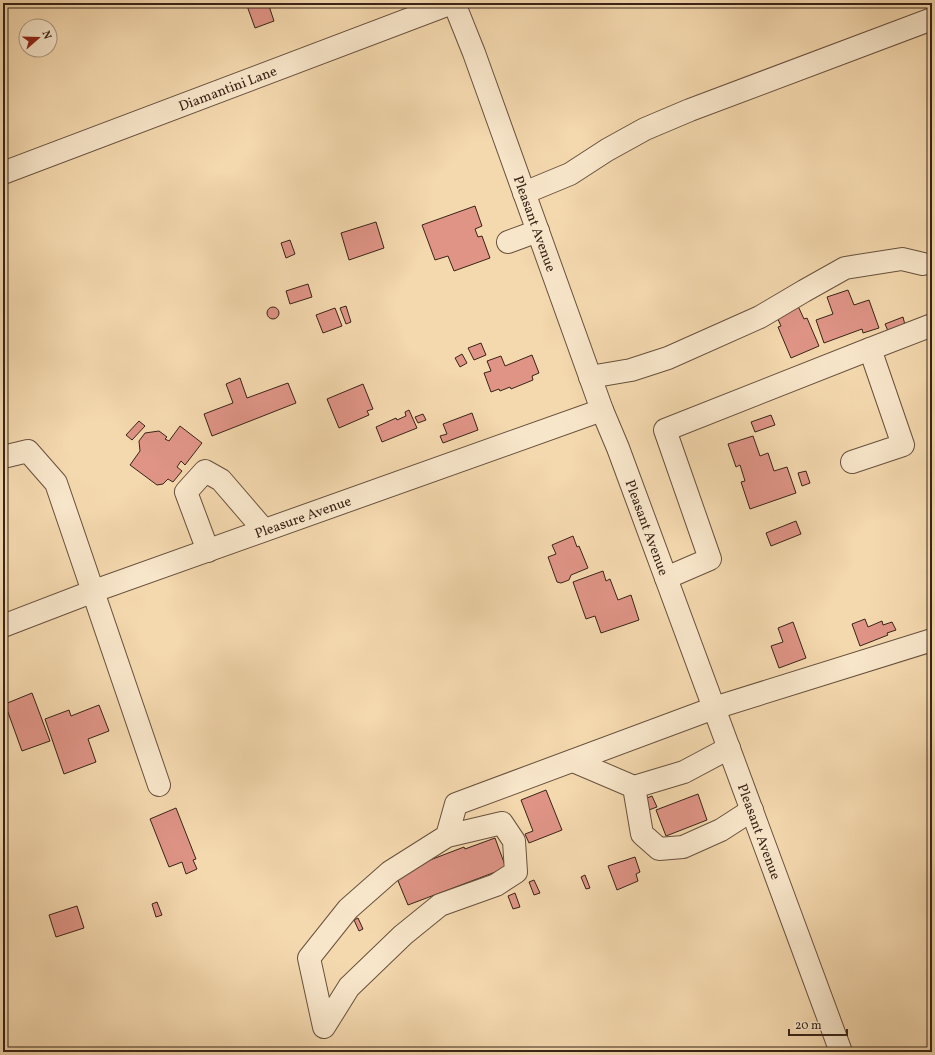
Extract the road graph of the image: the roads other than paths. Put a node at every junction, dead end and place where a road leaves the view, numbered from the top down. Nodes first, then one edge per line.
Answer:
1 (453, 3) edge
2 (932, 19) edge
3 (3, 173) edge
4 (524, 193) junction
5 (538, 231) junction
6 (508, 242) dead end
7 (923, 264) dead end
8 (932, 325) edge
9 (870, 350) junction
10 (590, 377) junction
11 (602, 410) junction
12 (3, 457) edge
13 (852, 462) dead end
14 (264, 530) junction
15 (208, 551) junction
16 (666, 578) junction
17 (94, 591) junction
18 (3, 626) edge
19 (932, 640) edge
20 (714, 708) junction
21 (729, 748) junction
22 (573, 760) junction
23 (159, 785) dead end
24 (634, 787) junction
25 (752, 810) junction
26 (447, 836) junction
27 (841, 1052) edge

1 - 3 street, Diamantini Lane
1 - 4 street, Pleasant Avenue
2 - 4 street
4 - 5 street, Pleasant Avenue
5 - 6 street
5 - 10 street, Pleasant Avenue
7 - 10 street
8 - 9 street
9 - 13 street
9 - 16 street
10 - 11 street, Pleasant Avenue
11 - 14 street, Pleasure Avenue
11 - 16 street, Pleasant Avenue
12 - 17 street
14 - 15 street, Pleasure Avenue
14 - 15 street
15 - 17 street, Pleasure Avenue
16 - 20 street, Pleasant Avenue
17 - 18 street, Pleasure Avenue
17 - 23 street
19 - 20 street
20 - 21 street, Pleasant Avenue
20 - 22 street
21 - 24 street
21 - 25 street, Pleasant Avenue
22 - 24 street
22 - 26 street
24 - 25 street
25 - 27 street, Pleasant Avenue
26 - 26 street

